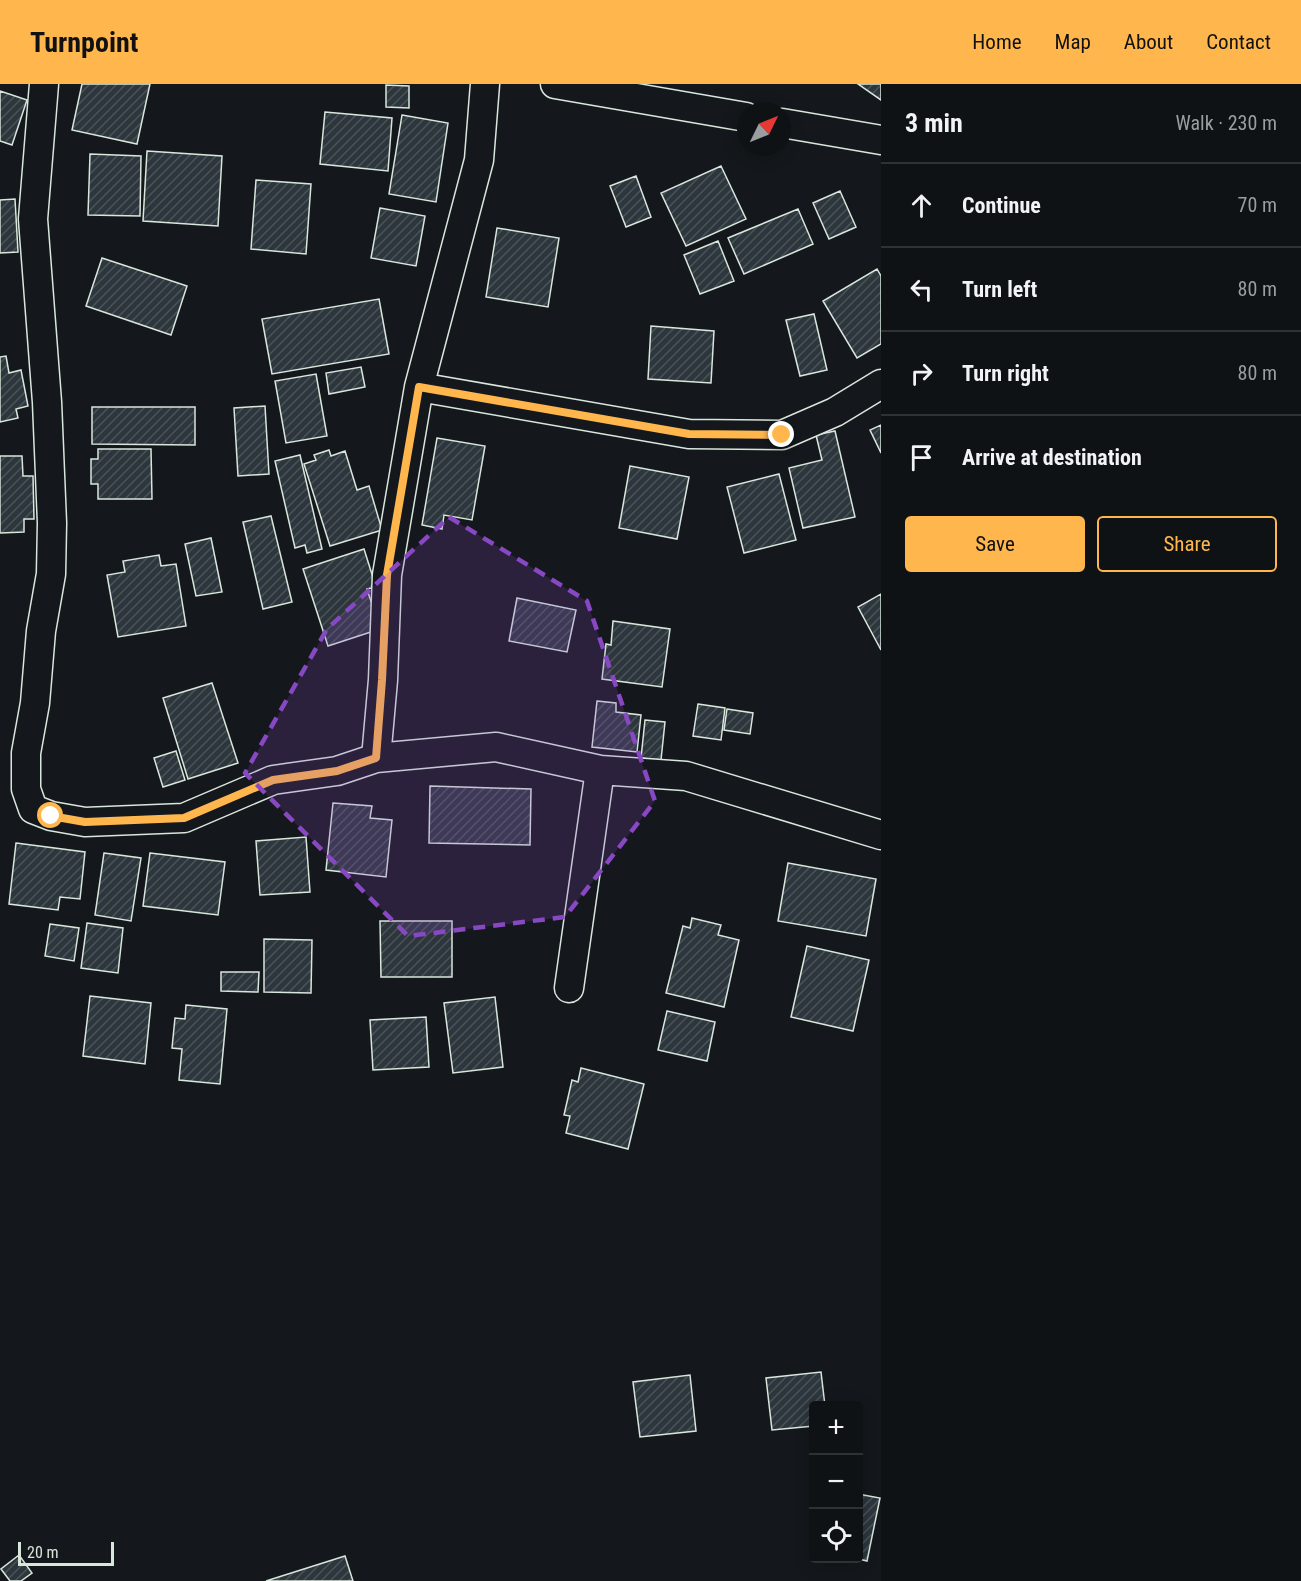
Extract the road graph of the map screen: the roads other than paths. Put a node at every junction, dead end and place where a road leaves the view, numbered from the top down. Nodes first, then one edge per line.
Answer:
1 (44, 84) edge
2 (485, 84) edge
3 (555, 84) edge
4 (737, 115) edge
5 (791, 125) edge
6 (881, 140) edge
7 (881, 384) edge
8 (419, 387) junction
9 (376, 758) junction
10 (600, 770) junction
11 (881, 835) edge
12 (569, 988) dead end

1 - 9 street
2 - 8 street
3 - 4 street
5 - 6 street
7 - 8 street
8 - 9 street
9 - 10 street
10 - 11 street
10 - 12 street

